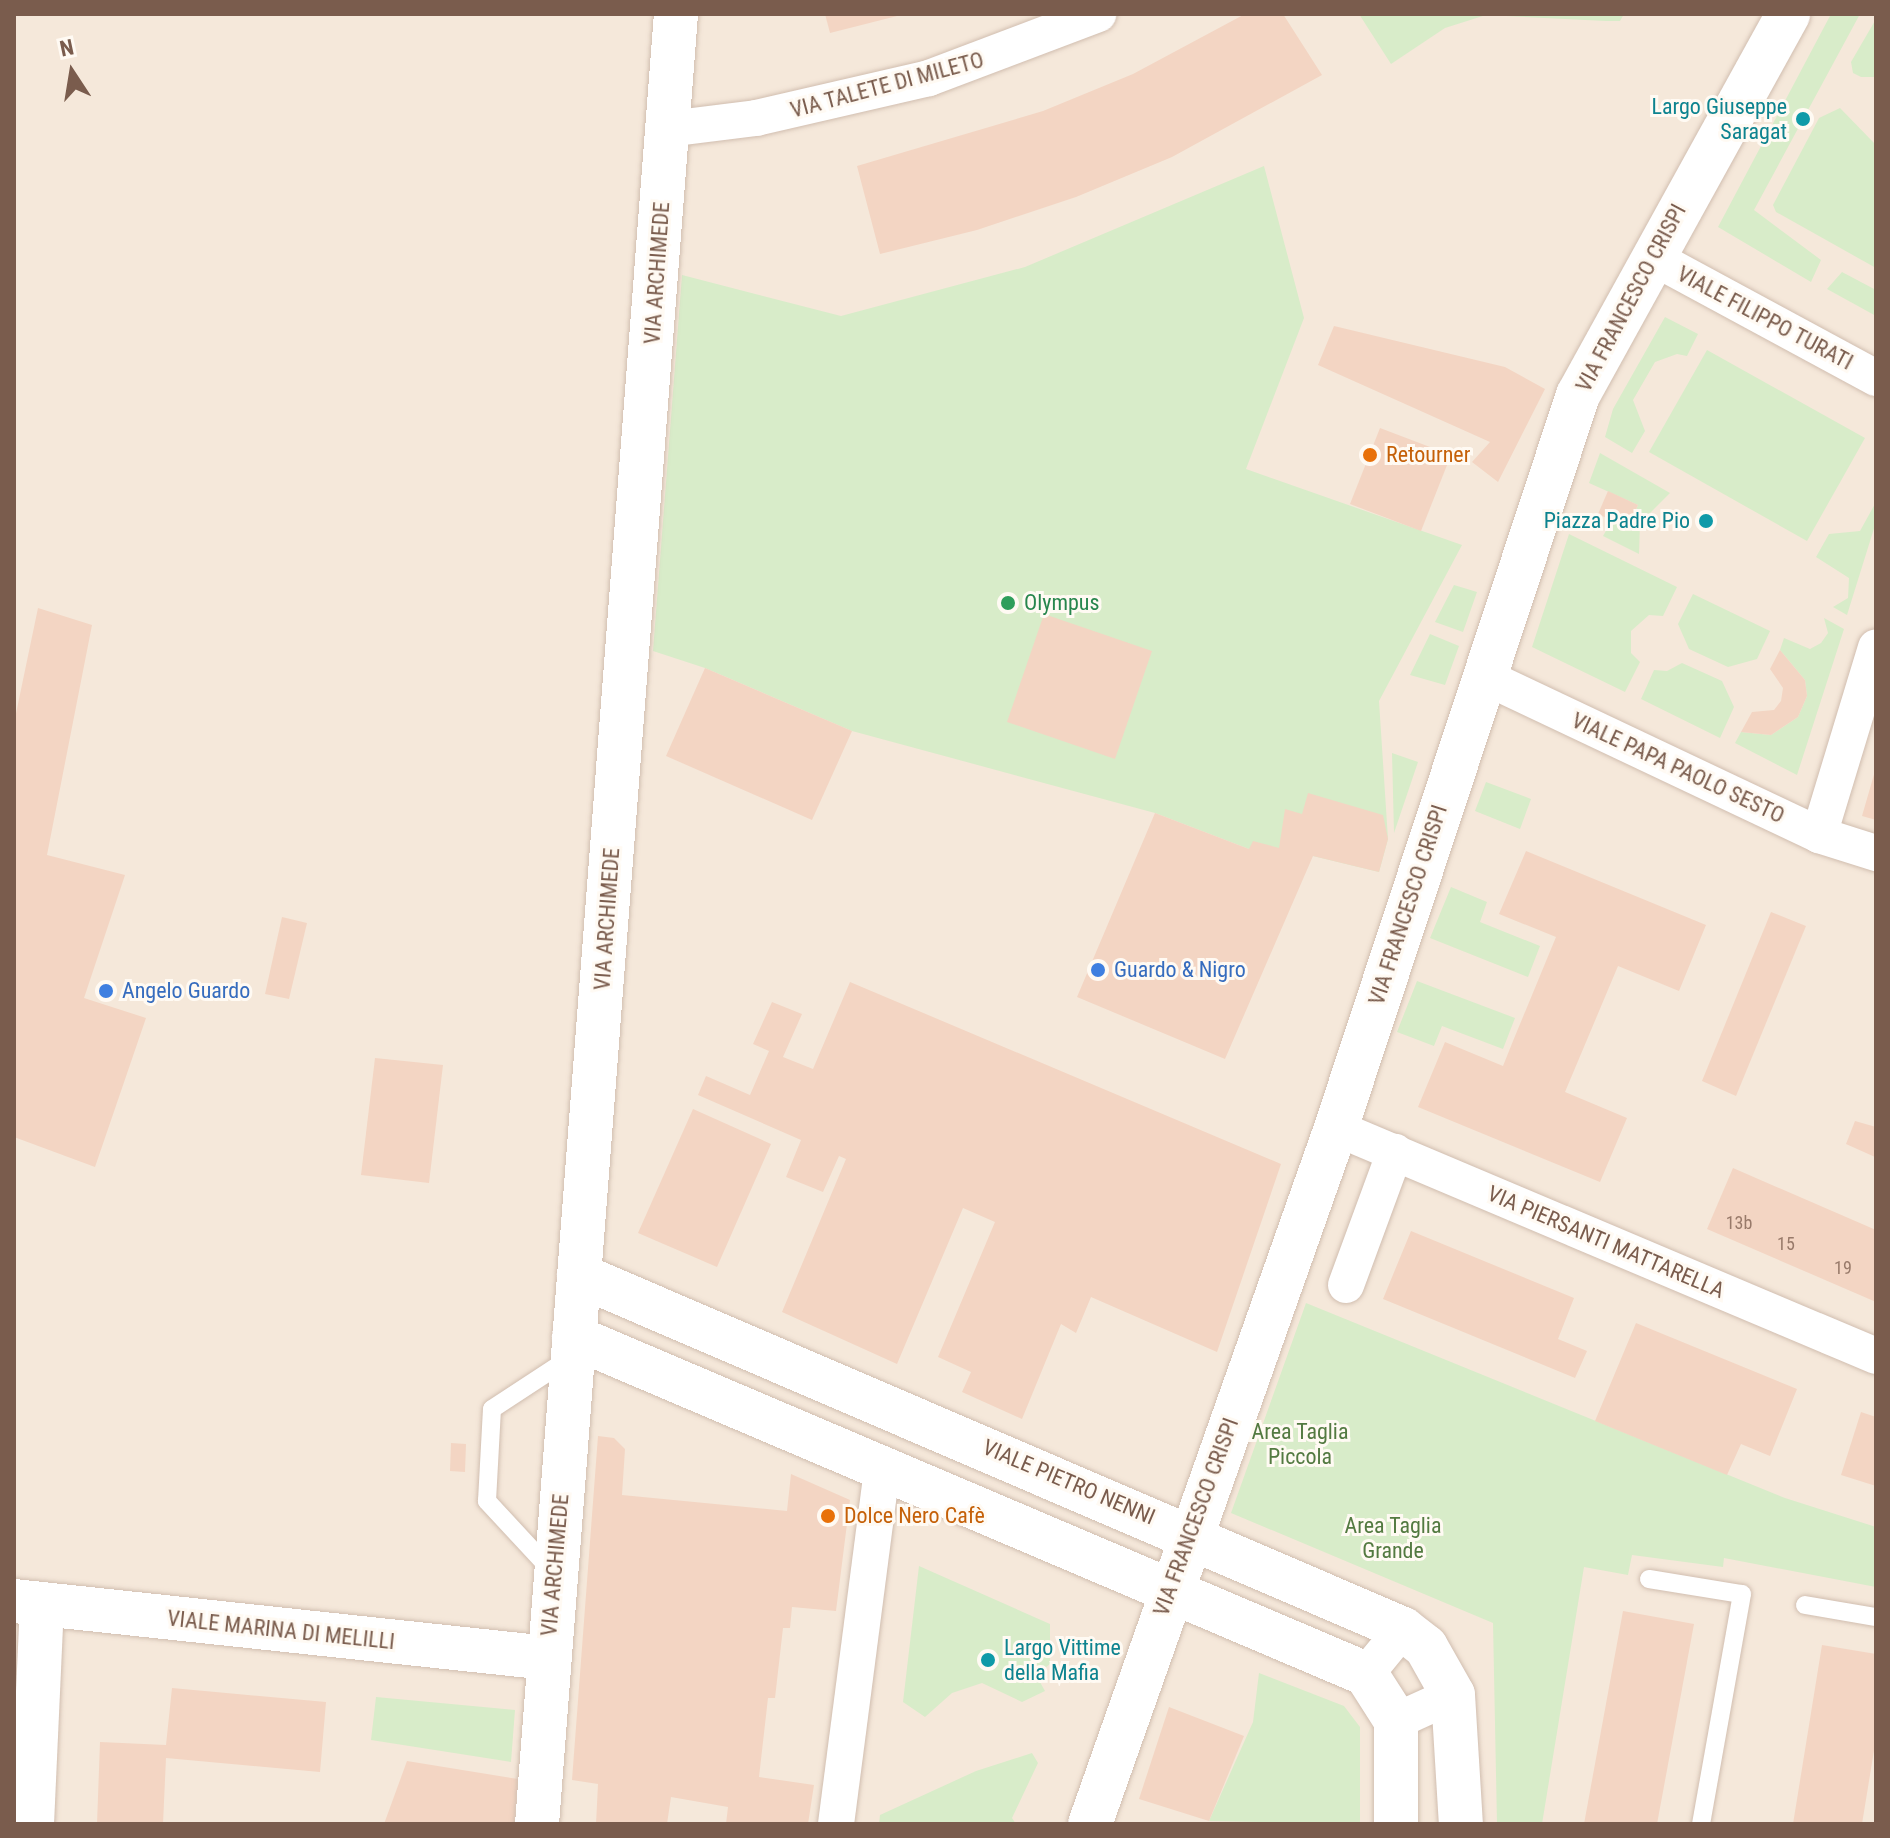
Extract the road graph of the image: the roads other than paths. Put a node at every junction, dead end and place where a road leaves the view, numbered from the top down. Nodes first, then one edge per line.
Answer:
1 (676, 14) edge
2 (1098, 14) edge
3 (1788, 14) edge
4 (668, 129) junction
5 (1654, 258) junction
6 (1876, 378) edge
7 (1876, 647) edge
8 (1483, 676) junction
9 (1819, 835) junction
10 (1876, 853) edge
11 (1336, 1128) junction
12 (1395, 1152) junction
13 (579, 1275) junction
14 (1346, 1285) dead end
15 (573, 1347) junction
16 (1876, 1356) edge
17 (882, 1468) junction
18 (1191, 1534) junction
19 (555, 1574) junction
20 (1649, 1579) dead end
21 (1170, 1591) junction
22 (28, 1602) edge
23 (1805, 1605) dead end
24 (1876, 1617) edge
25 (1403, 1629) junction
26 (548, 1658) junction
27 (1366, 1674) junction
28 (1453, 1695) junction
29 (1396, 1721) junction
30 (32, 1824) edge
31 (537, 1824) edge
32 (836, 1824) edge
33 (1090, 1824) edge
34 (1396, 1824) edge
35 (1461, 1824) edge
36 (1701, 1824) edge

1 - 4 street, VIA ARCHIMEDE
2 - 4 street, VIA TALETE DI MILETO
3 - 5 street, VIA FRANCESCO CRISPI
4 - 13 street, VIA ARCHIMEDE
5 - 6 street, VIALE FILIPPO TURATI
5 - 8 street, VIA FRANCESCO CRISPI
7 - 9 street
8 - 9 street, VIALE PAPA PAOLO SESTO
8 - 11 street, VIA FRANCESCO CRISPI
9 - 10 street, VIALE PAPA PAOLO SESTO
11 - 12 street, VIA PIERSANTI MATTARELLA
11 - 18 street, VIA FRANCESCO CRISPI
12 - 14 street
12 - 16 street, VIA PIERSANTI MATTARELLA
13 - 15 street, VIA ARCHIMEDE
13 - 18 street, VIALE PIETRO NENNI
15 - 17 street
15 - 19 street, VIA ARCHIMEDE
15 - 19 lane
17 - 21 street
17 - 32 street
18 - 21 street, VIA FRANCESCO CRISPI
18 - 25 street, VIALE PIETRO NENNI
19 - 26 street, VIA ARCHIMEDE
20 - 36 lane
21 - 27 street
21 - 33 street, VIA FRANCESCO CRISPI
22 - 26 street, VIALE MARINA DI MELILLI
22 - 30 street
23 - 24 lane
25 - 27 street
25 - 28 street, VIALE PIETRO NENNI
26 - 31 street, VIA ARCHIMEDE
27 - 29 street
28 - 29 street
28 - 35 street, VIALE PIETRO NENNI
29 - 34 street

